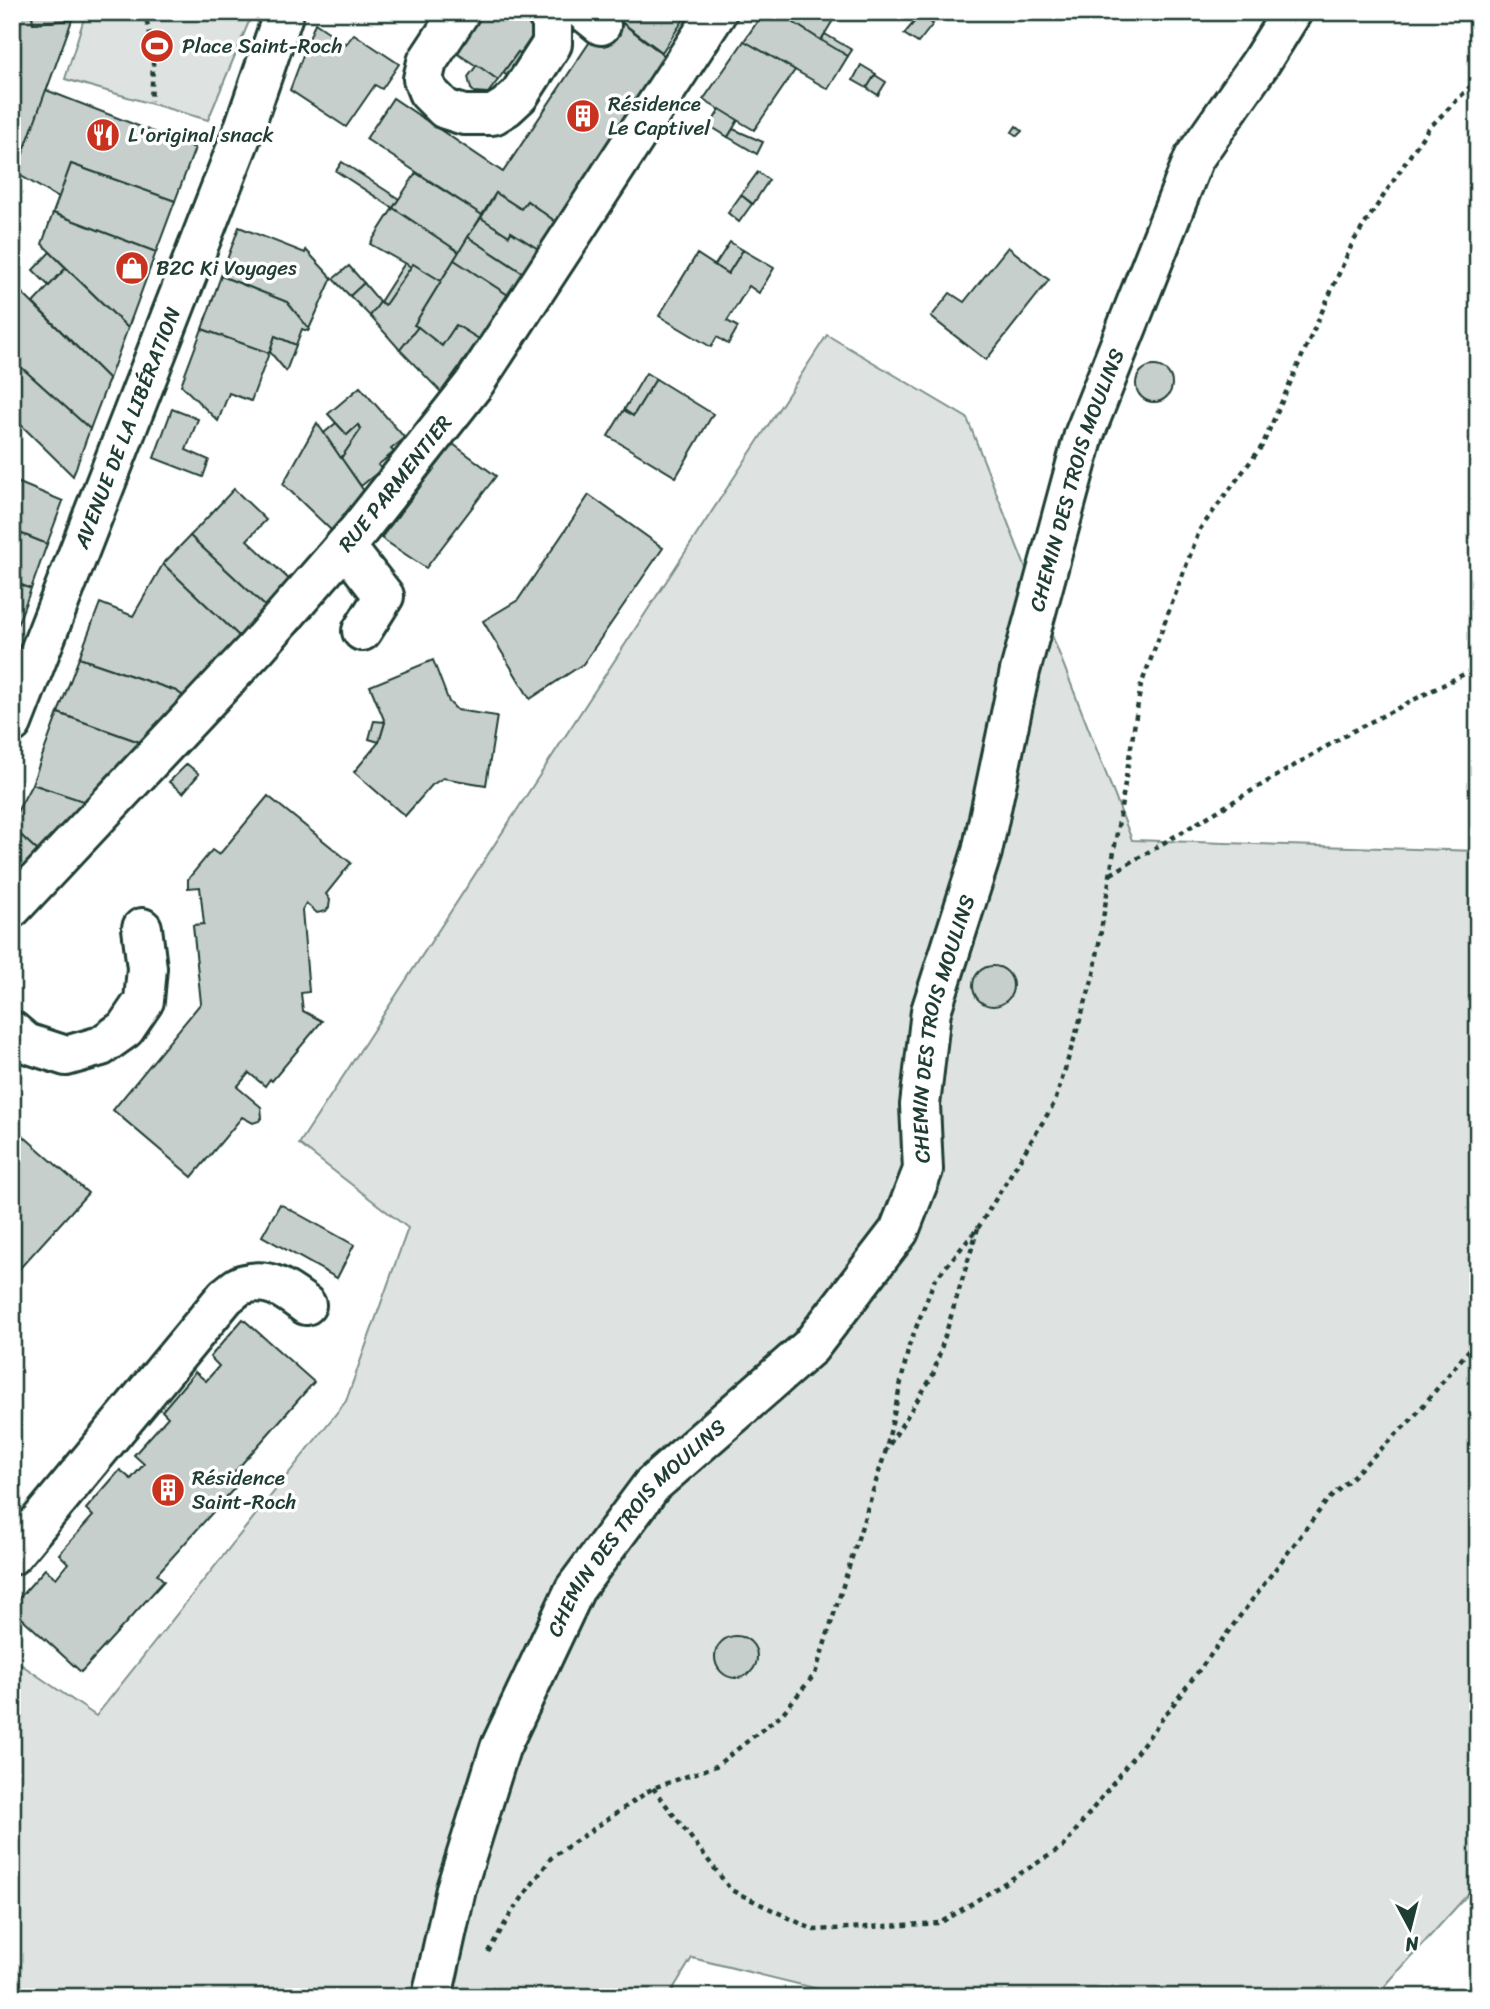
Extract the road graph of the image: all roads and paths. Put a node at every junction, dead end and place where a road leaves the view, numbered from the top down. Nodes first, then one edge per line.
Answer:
1 (144, 12) edge
2 (284, 12) edge
3 (460, 12) edge
4 (546, 12) edge
5 (717, 12) edge
6 (1292, 12) edge
7 (1478, 79) edge
8 (151, 101) dead end
9 (345, 546) junction
10 (362, 631) dead end
11 (1478, 667) edge
12 (12, 723) edge
13 (1110, 875) junction
14 (12, 908) edge
15 (142, 928) dead end
16 (12, 1031) edge
17 (978, 1228) junction
18 (306, 1305) dead end
19 (1478, 1339) edge
20 (886, 1450) junction
21 (12, 1555) edge
22 (653, 1788) junction
23 (486, 1955) dead end
24 (432, 1997) edge

1 - 8 path
2 - 12 street, AVENUE DE LA LIBÉRATION
3 - 4 street
5 - 9 street, RUE PARMENTIER
6 - 24 street, CHEMIN DES TROIS MOULINS
7 - 13 path
9 - 10 street
9 - 14 street, RUE PARMENTIER
11 - 13 path
13 - 17 path
15 - 16 street
17 - 20 path
17 - 20 path
18 - 21 street
19 - 22 path
20 - 22 path
22 - 23 path

